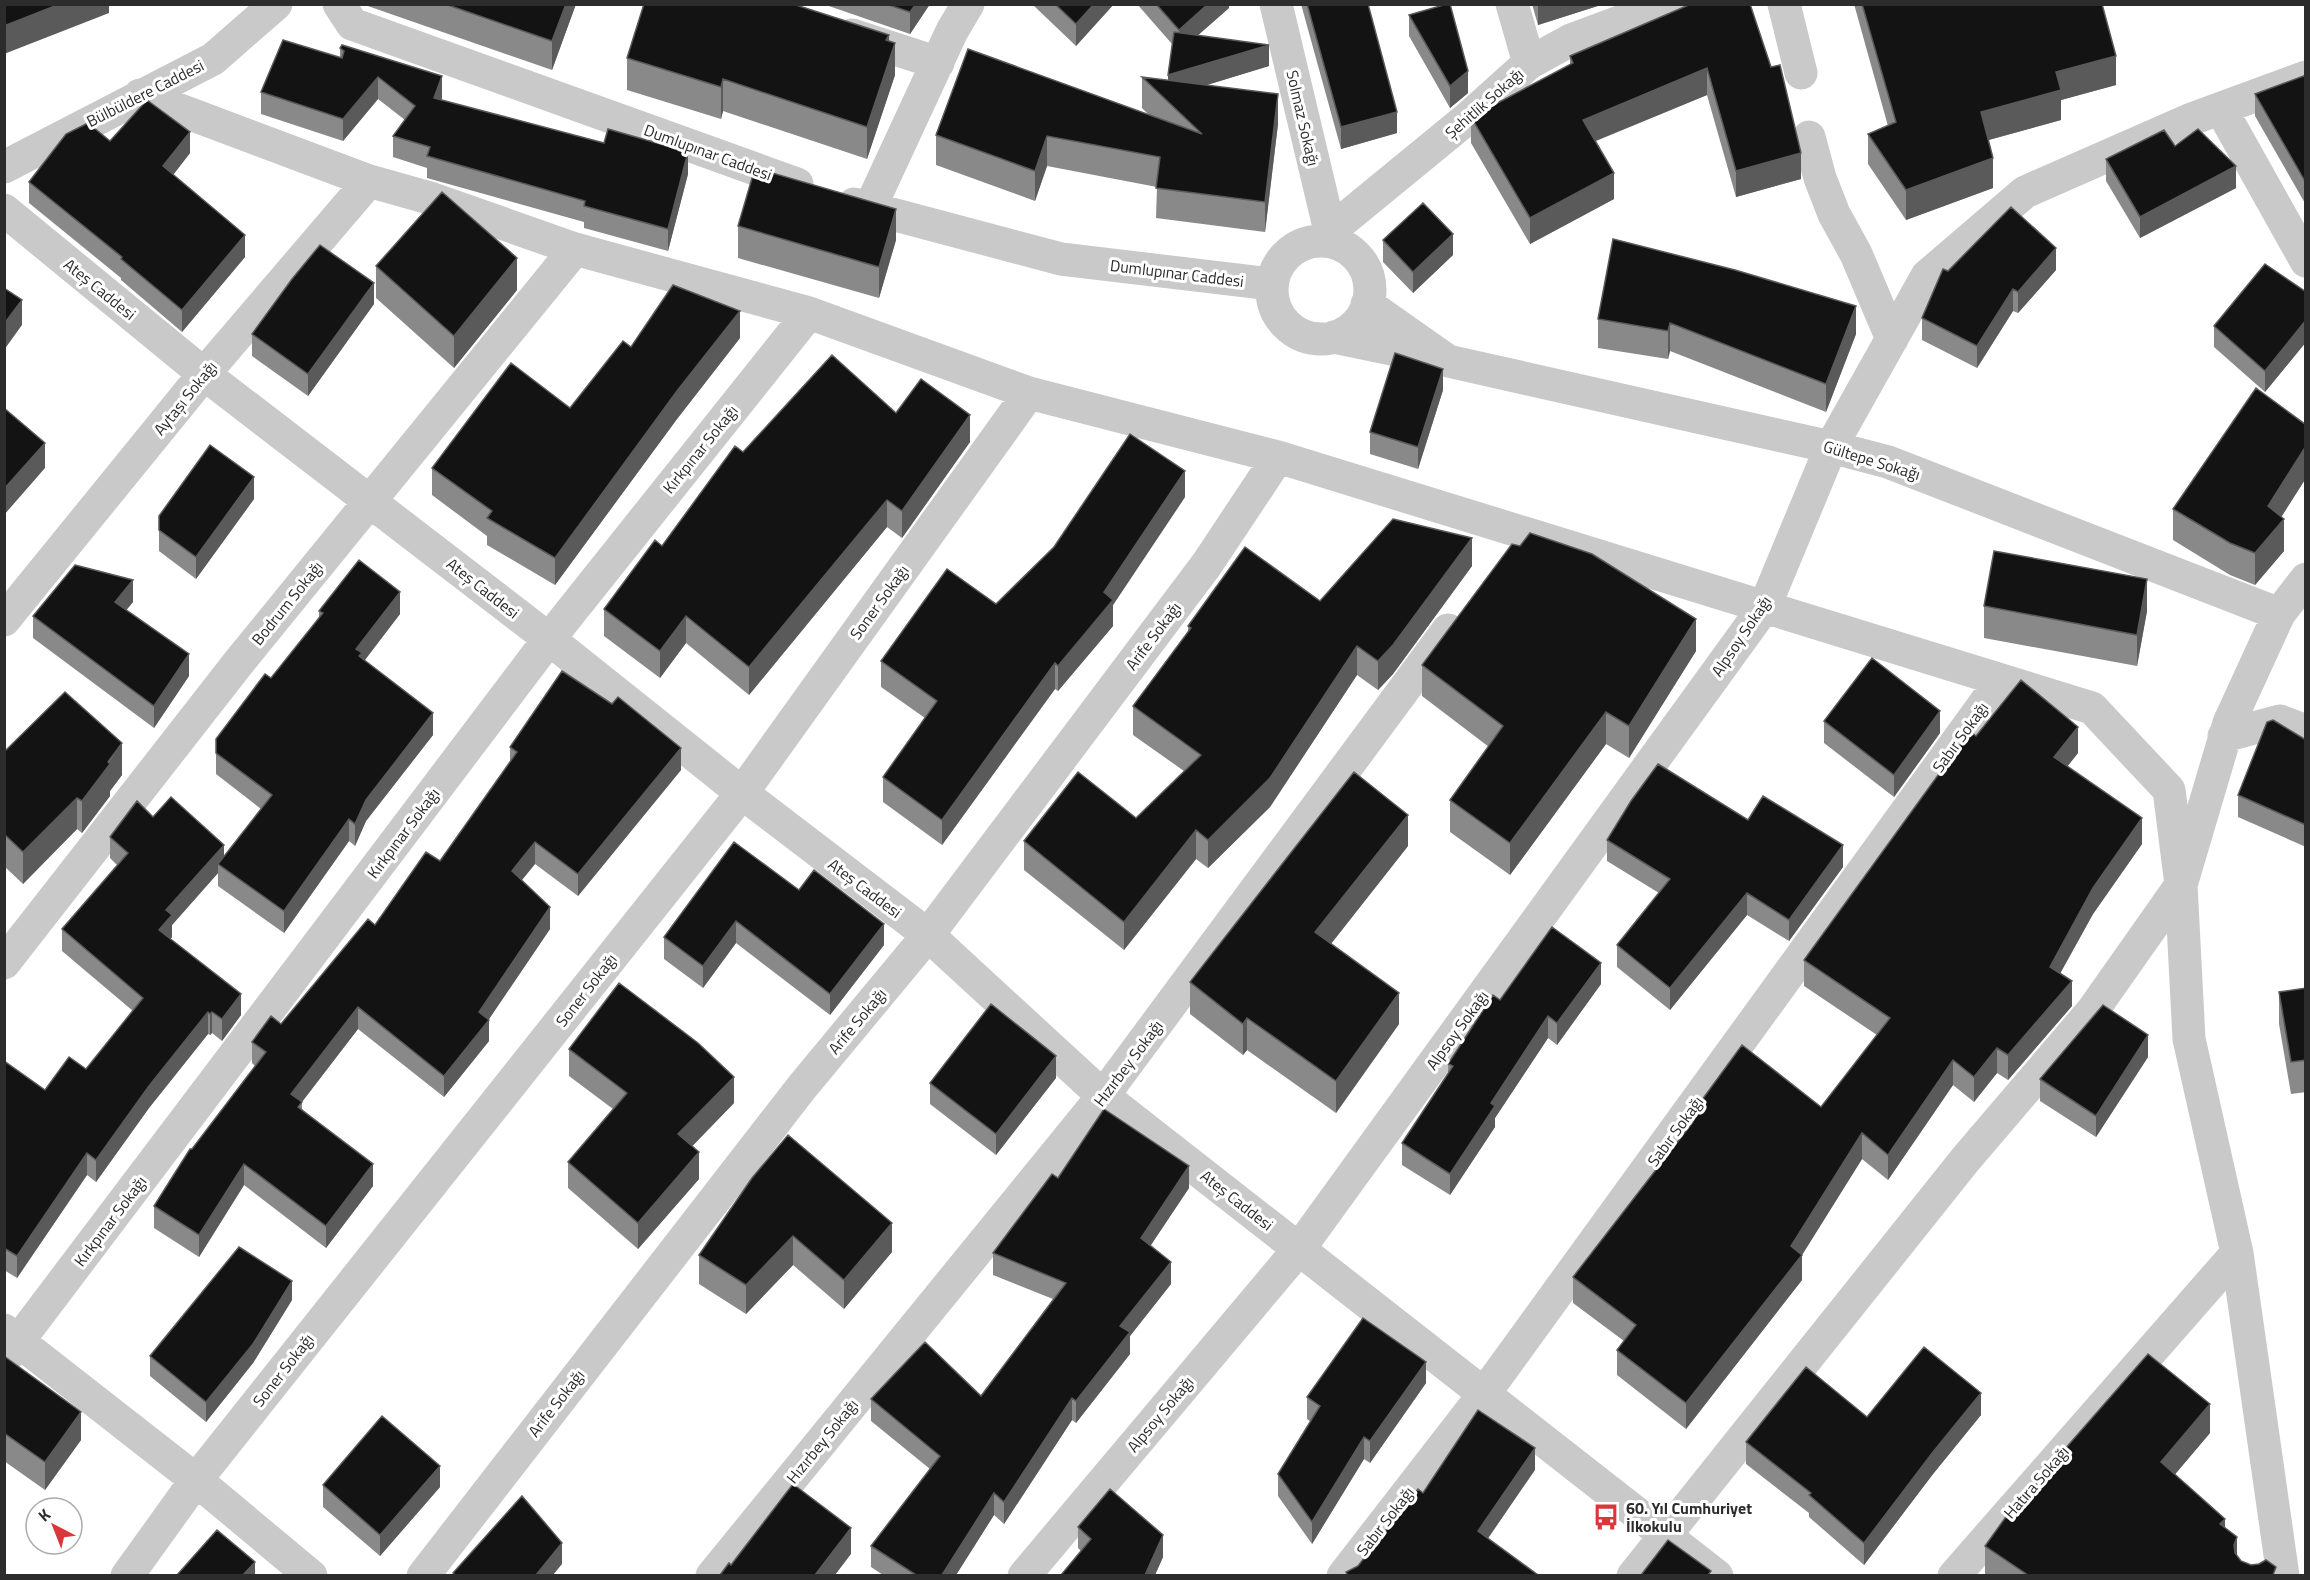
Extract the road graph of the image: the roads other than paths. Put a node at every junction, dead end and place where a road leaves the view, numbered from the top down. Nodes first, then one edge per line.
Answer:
1 (276, 4) edge
2 (339, 4) edge
3 (1276, 4) edge
4 (1512, 4) edge
5 (1668, 4) edge
6 (1784, 4) edge
7 (967, 5) edge
8 (826, 26) edge
9 (938, 63) junction
10 (1529, 63) junction
11 (1801, 73) dead end
12 (2306, 77) edge
13 (140, 95) junction
14 (2221, 109) junction
15 (1809, 137) dead end
16 (4, 167) edge
17 (369, 181) junction
18 (4, 210) edge
19 (869, 210) junction
20 (1328, 236) junction
21 (575, 249) junction
22 (2306, 261) edge
23 (1272, 284) junction
24 (1367, 304) junction
25 (809, 313) junction
26 (1334, 337) junction
27 (1892, 339) junction
28 (1448, 361) junction
29 (204, 374) junction
30 (1029, 393) junction
31 (1831, 447) junction
32 (1278, 457) junction
33 (370, 501) junction
34 (1521, 532) junction
35 (1500, 561) edge
36 (2306, 579) edge
37 (1765, 606) junction
38 (1464, 609) edge
39 (2279, 614) junction
40 (4, 620) edge
41 (549, 639) junction
42 (2001, 681) junction
43 (2306, 731) edge
44 (2224, 736) junction
45 (742, 793) junction
46 (2181, 885) junction
47 (928, 935) junction
48 (4, 963) edge
49 (1103, 1096) junction
50 (1299, 1249) junction
51 (2237, 1253) junction
52 (10, 1344) edge
53 (1484, 1394) junction
54 (196, 1480) junction
55 (1664, 1534) junction
56 (2292, 1541) edge
57 (127, 1575) edge
58 (311, 1575) edge
59 (423, 1575) edge
60 (712, 1575) edge
61 (1024, 1575) edge
62 (1343, 1575) edge
63 (1633, 1575) edge
64 (1717, 1575) edge
65 (1954, 1575) edge
66 (2253, 1575) edge
67 (2283, 1575) edge

1 - 13 street, Bülbüldere Caddesi
2 - 19 street, Dumlupınar Caddesi
3 - 20 street, Solmaz Sokağı
4 - 10 street
5 - 10 street, Şehitlik Sokağı
6 - 11 street
7 - 9 street
8 - 9 street
9 - 19 street
10 - 20 street, Şehitlik Sokağı
12 - 14 street, Alpsoy Sokağı
13 - 16 street, Bülbüldere Caddesi
13 - 17 street
14 - 22 street
14 - 27 street, Alpsoy Sokağı
15 - 27 street
17 - 21 street
17 - 29 street, Aytaşı Sokağı
18 - 29 street, Ateş Caddesi
19 - 23 street, Dumlupınar Caddesi
20 - 23 street
20 - 24 street
21 - 25 street
21 - 33 street, Bodrum Sokağı
23 - 26 street
24 - 26 street
24 - 28 street, Gültepe Sokağı
25 - 30 street
25 - 41 street, Kırkpınar Sokağı
26 - 28 street, Gültepe Sokağı
27 - 31 street, Alpsoy Sokağı
28 - 31 street, Gültepe Sokağı
29 - 33 street, Ateş Caddesi
29 - 40 street, Aytaşı Sokağı
30 - 32 street
30 - 45 street, Soner Sokağı
31 - 37 street, Alpsoy Sokağı
31 - 39 street, Gültepe Sokağı
32 - 34 street
32 - 47 street, Arife Sokağı
33 - 41 street, Ateş Caddesi
33 - 48 street, Bodrum Sokağı
34 - 35 street
34 - 37 street
36 - 39 street
37 - 42 street
37 - 50 street, Alpsoy Sokağı
38 - 49 street, Hızırbey Sokağı
39 - 44 street
41 - 45 street, Ateş Caddesi
41 - 52 street, Kırkpınar Sokağı
42 - 46 street
42 - 53 street, Sabır Sokağı
43 - 44 street
44 - 46 street
45 - 47 street, Ateş Caddesi
45 - 54 street, Soner Sokağı
46 - 51 street
46 - 55 street
47 - 49 street, Ateş Caddesi
47 - 59 street, Arife Sokağı
49 - 50 street, Ateş Caddesi
49 - 60 street, Hızırbey Sokağı
50 - 53 street, Ateş Caddesi
50 - 61 street, Alpsoy Sokağı
51 - 56 street
51 - 65 street, Hatıra Sokağı
52 - 54 street
53 - 55 street, Ateş Caddesi
53 - 62 street, Sabır Sokağı
54 - 57 street, Soner Sokağı
54 - 58 street
55 - 63 street
55 - 64 street, Ateş Caddesi
56 - 66 street
56 - 67 street

